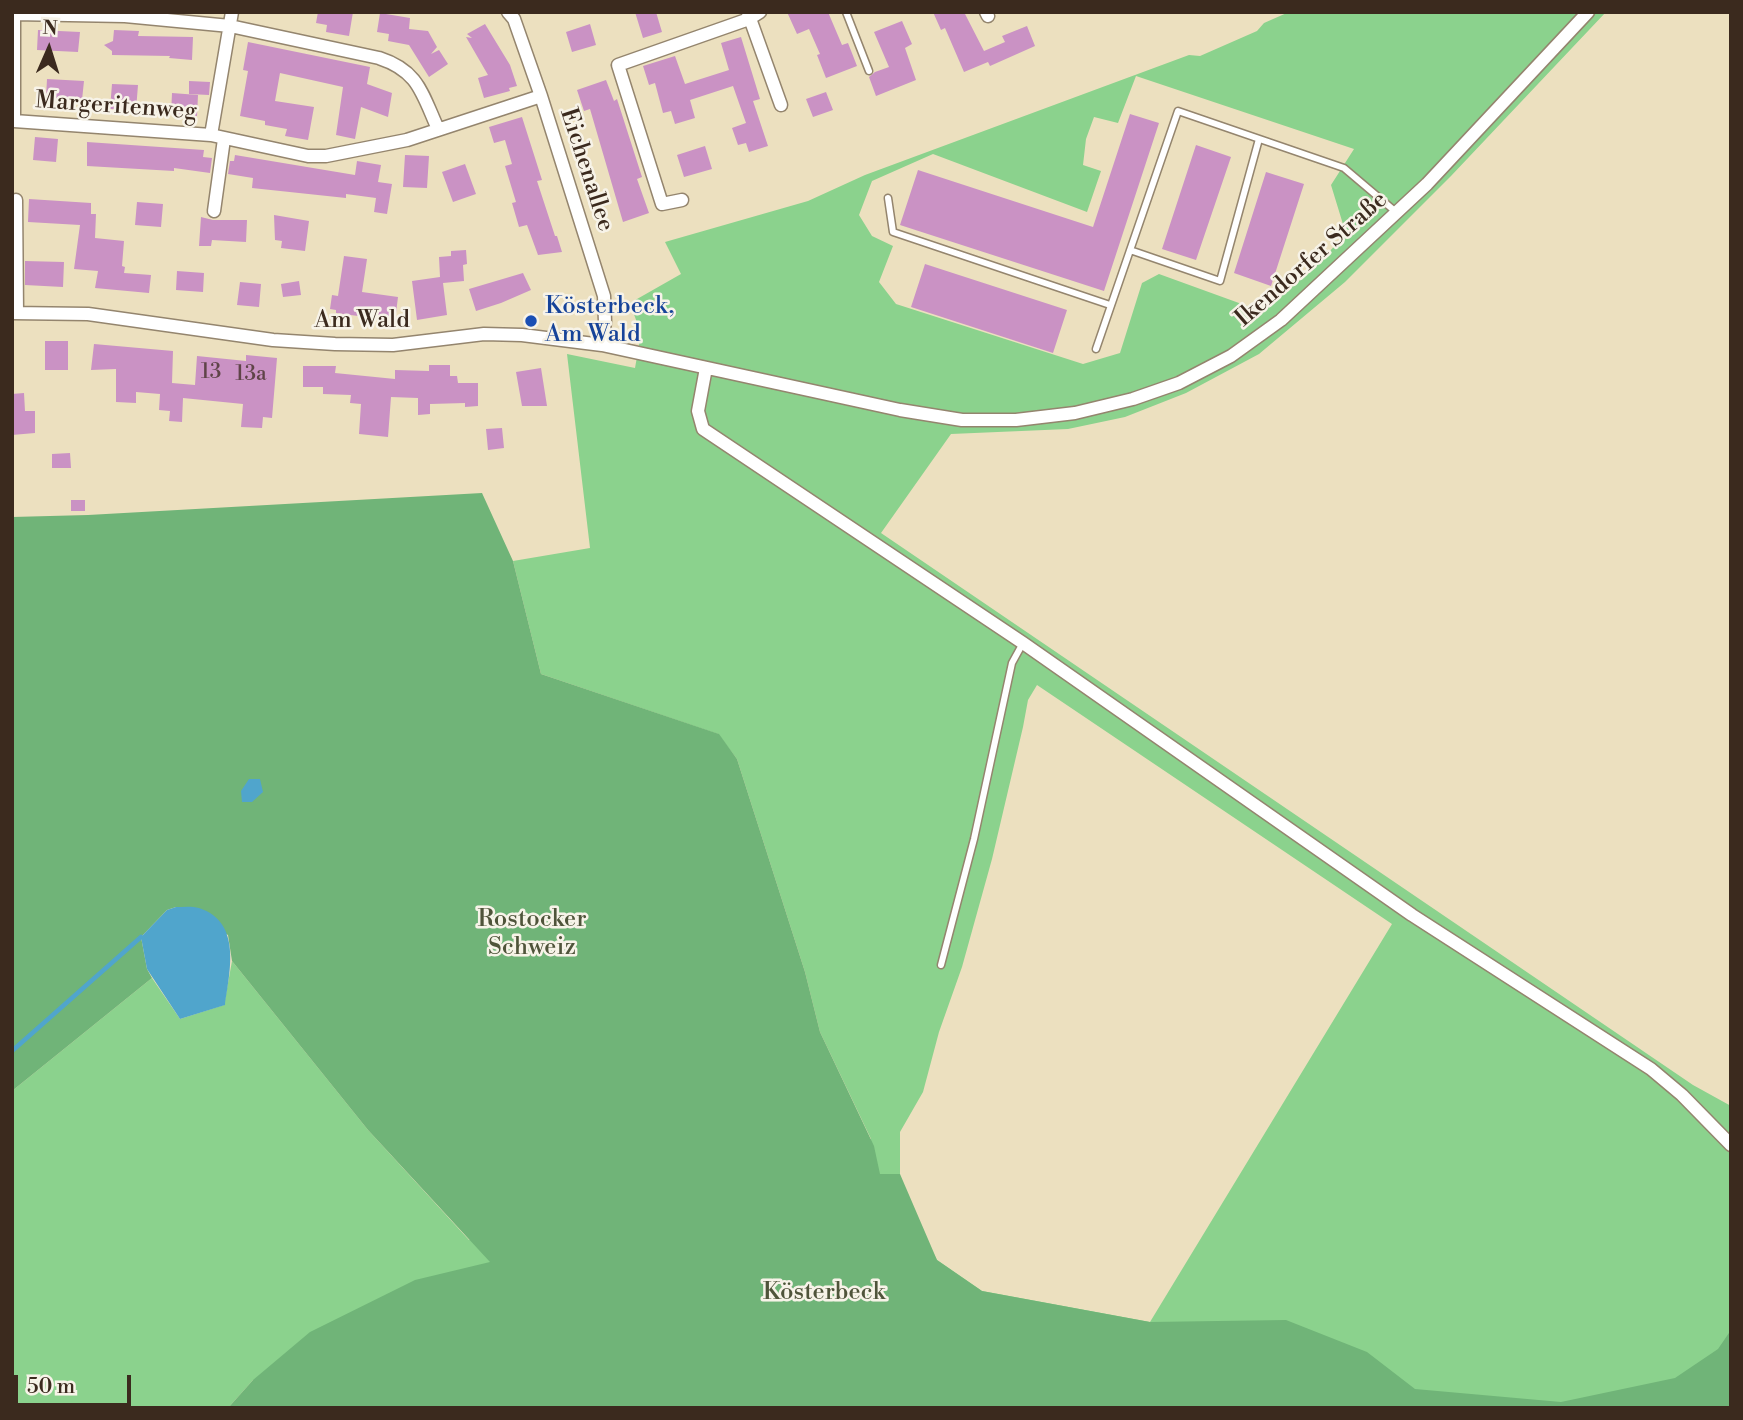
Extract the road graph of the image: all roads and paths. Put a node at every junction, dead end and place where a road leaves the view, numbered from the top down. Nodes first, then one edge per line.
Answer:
1 (232, 12) edge
2 (508, 12) edge
3 (846, 12) edge
4 (1588, 12) edge
5 (14, 13) edge
6 (752, 14) edge
7 (230, 26) junction
8 (13, 68) edge
9 (869, 71) dead end
10 (541, 96) junction
11 (781, 105) dead end
12 (438, 129) junction
13 (211, 135) junction
14 (224, 139) junction
15 (1259, 139) junction
16 (888, 198) dead end
17 (16, 200) dead end
18 (682, 200) dead end
19 (214, 211) dead end
20 (1397, 214) junction
21 (1130, 250) junction
22 (1110, 305) junction
23 (14, 313) edge
24 (602, 345) junction
25 (1096, 349) dead end
26 (706, 368) junction
27 (1023, 643) junction
28 (941, 965) dead end
29 (1726, 1132) edge
30 (1731, 1144) edge

1 - 7 street, Margeritenweg
2 - 10 street, Eichenallee
3 - 9 lane
4 - 20 street, Ikendorfer Straße
5 - 7 street, Margeritenweg
5 - 8 street, Margeritenweg
6 - 11 street
6 - 18 street
7 - 12 street
7 - 13 street, Margeritenweg
8 - 13 street, Margeritenweg
10 - 12 street
10 - 24 street, Eichenallee
12 - 14 street
13 - 14 street
14 - 19 street, Margeritenweg
15 - 20 lane
15 - 21 lane
15 - 21 lane
16 - 22 lane
17 - 23 street, Am Wald
20 - 26 street, Ikendorfer Straße
21 - 22 lane
22 - 25 lane
23 - 24 street, Am Wald
24 - 26 street, Am Wald
26 - 27 street
27 - 28 lane
27 - 29 street
29 - 30 street

